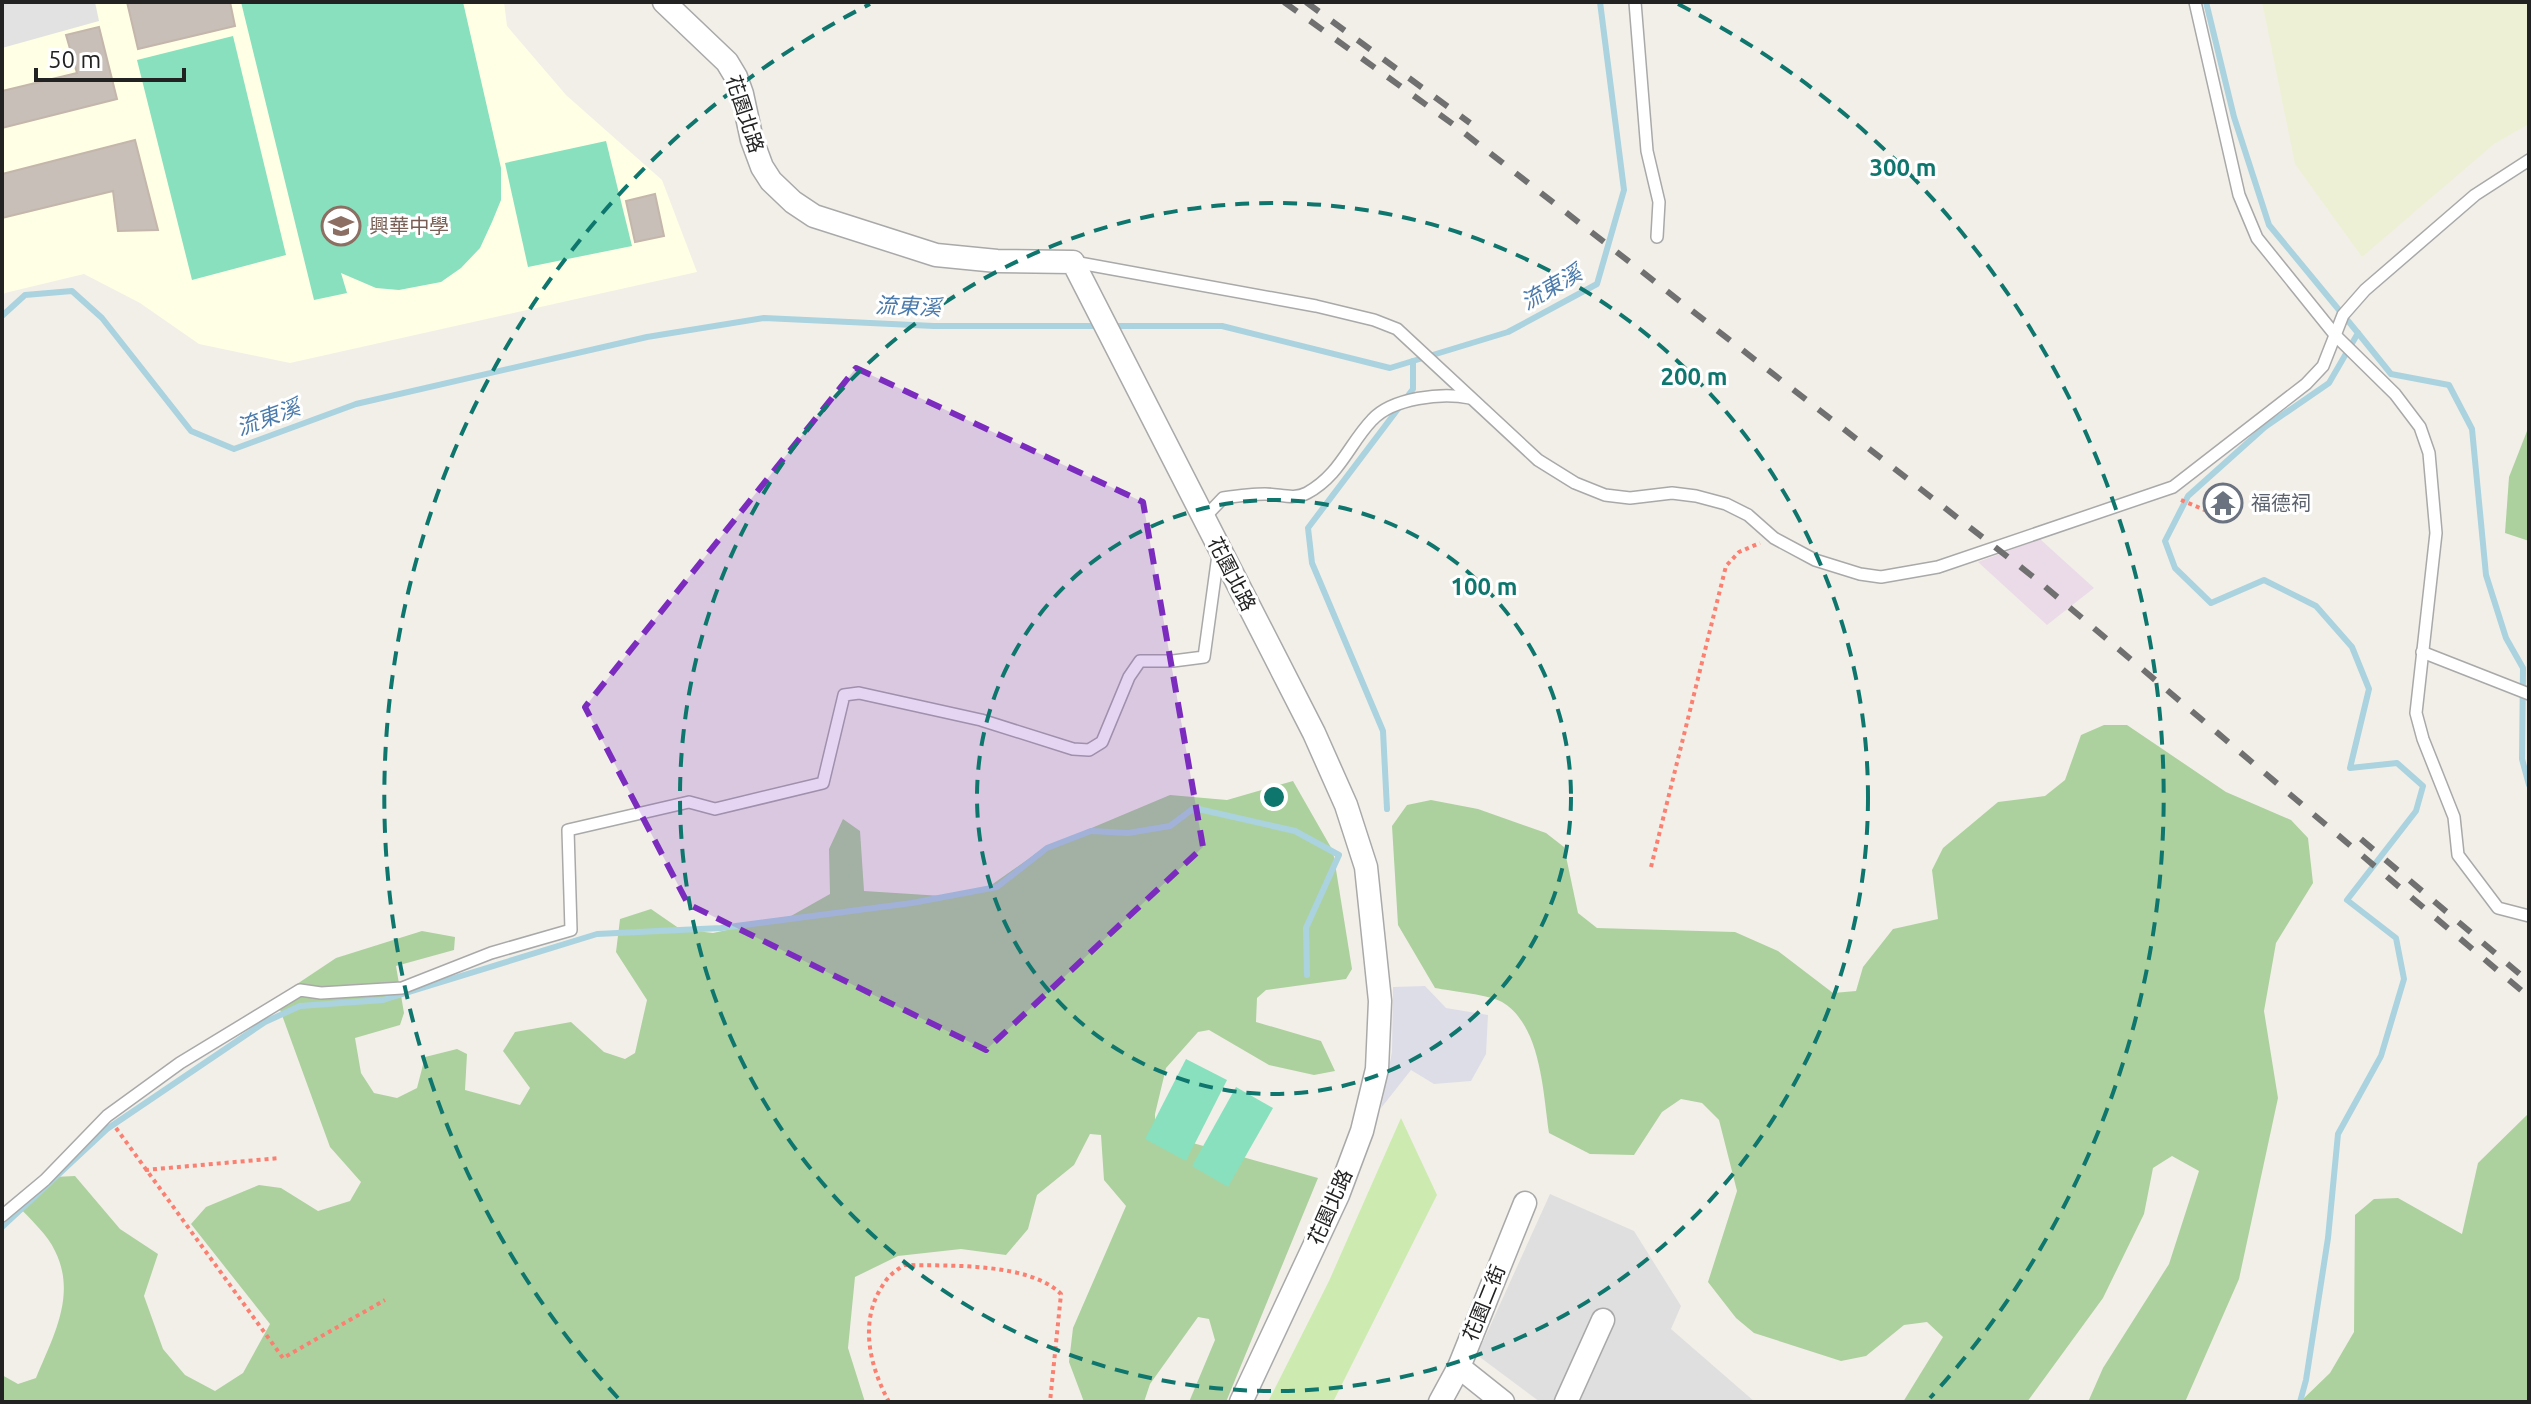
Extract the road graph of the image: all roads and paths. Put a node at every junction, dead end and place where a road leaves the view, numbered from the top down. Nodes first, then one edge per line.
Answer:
1 (664, 2) edge
2 (1635, 2) edge
3 (2195, 2) edge
4 (2529, 160) edge
5 (1657, 237) dead end
6 (1074, 263) junction
7 (2338, 335) junction
8 (1468, 396) junction
9 (2173, 496) dead end
10 (2212, 513) dead end
11 (1203, 519) junction
12 (1774, 538) junction
13 (1219, 550) junction
14 (2422, 652) junction
15 (2529, 694) edge
16 (1651, 867) dead end
17 (2529, 916) edge
18 (107, 1116) junction
19 (280, 1158) dead end
20 (145, 1170) junction
21 (1525, 1203) dead end
22 (2, 1216) edge
23 (385, 1300) dead end
24 (1603, 1320) dead end
25 (1459, 1367) junction
26 (889, 1402) edge
27 (1050, 1402) edge
28 (1241, 1402) edge
29 (1440, 1402) edge
30 (1503, 1402) edge
31 (1566, 1402) edge

1 - 6 street, 花園北路
2 - 5 lane
3 - 7 lane
4 - 7 lane
6 - 8 lane
6 - 11 street, 花園北路
7 - 12 lane
7 - 14 lane
8 - 11 lane
8 - 12 lane
9 - 10 path
11 - 13 street, 花園北路
12 - 16 path
13 - 18 lane
13 - 28 street, 花園北路
14 - 15 lane
14 - 17 lane
18 - 20 path
18 - 22 lane
19 - 20 path
20 - 23 path
21 - 25 street, 花園二街
24 - 31 street
25 - 29 street, 花園二街
25 - 30 street
26 - 27 path

